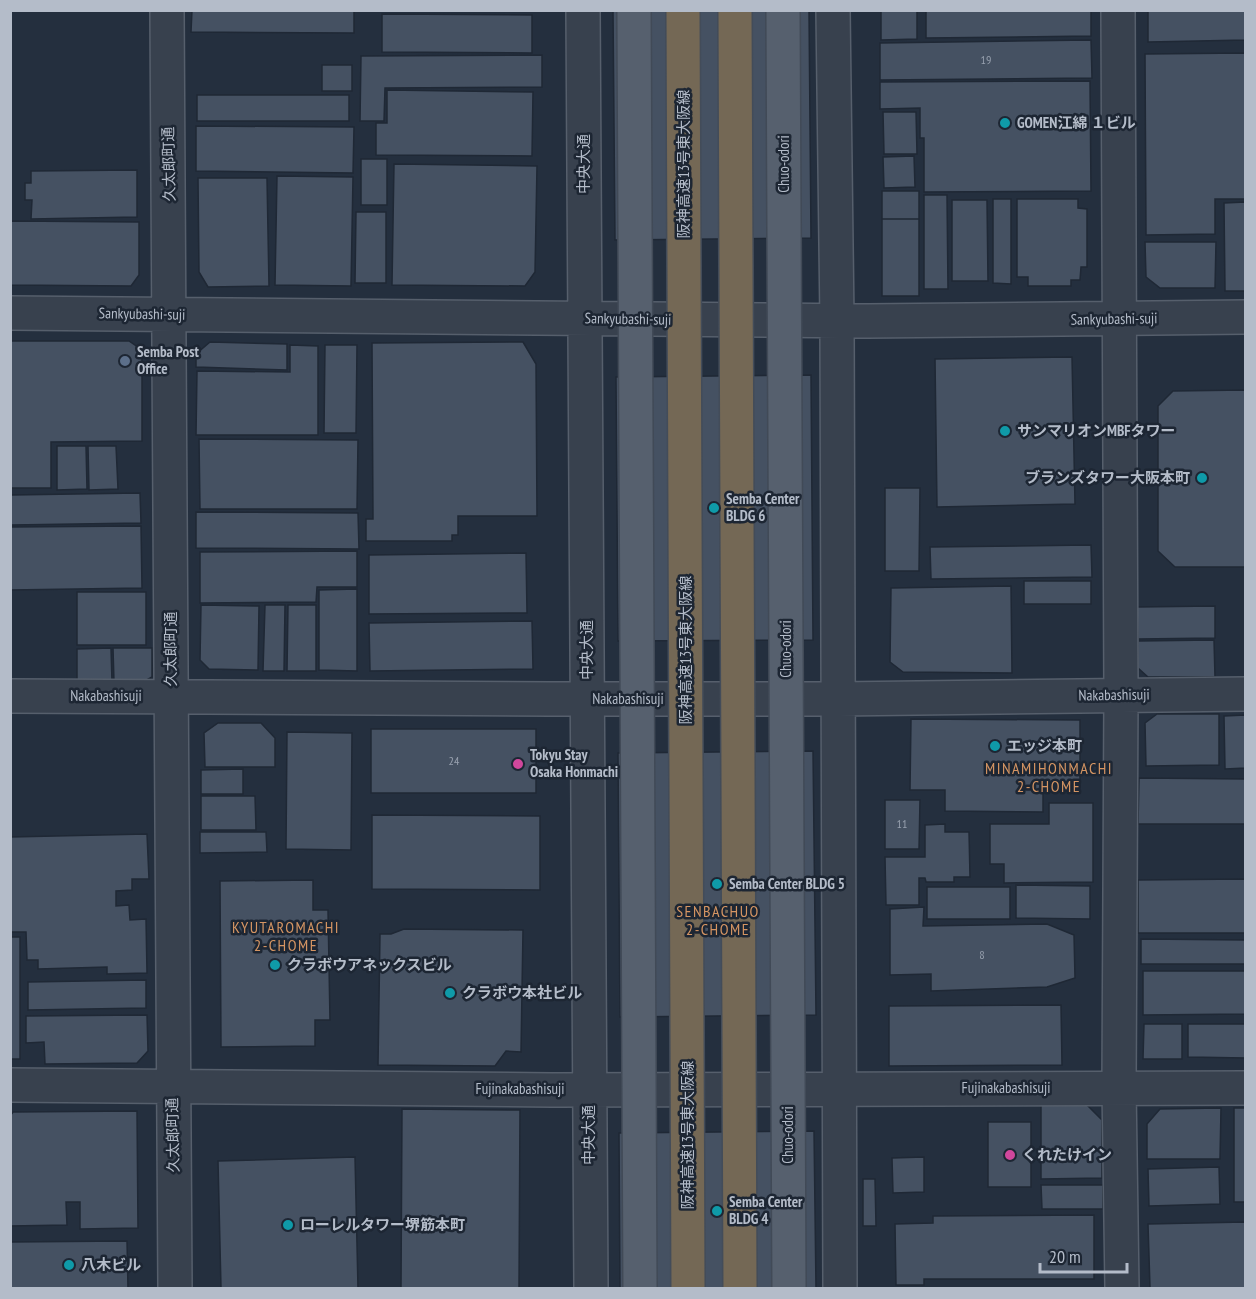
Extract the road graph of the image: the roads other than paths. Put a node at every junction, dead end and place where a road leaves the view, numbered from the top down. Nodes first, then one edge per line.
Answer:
1 (167, 10) edge
2 (583, 10) edge
3 (634, 10) edge
4 (683, 10) edge
5 (735, 10) edge
6 (783, 10) edge
7 (833, 10) edge
8 (1118, 10) edge
9 (10, 313) edge
10 (170, 315) junction
11 (1245, 317) edge
12 (585, 319) junction
13 (1119, 319) junction
14 (837, 321) junction
15 (1121, 694) junction
16 (1245, 694) edge
17 (10, 696) edge
18 (172, 696) junction
19 (587, 699) junction
20 (838, 699) junction
21 (10, 1085) edge
22 (172, 1087) junction
23 (1119, 1088) junction
24 (1245, 1088) edge
25 (839, 1089) junction
26 (589, 1090) junction
27 (175, 1288) edge
28 (591, 1288) edge
29 (640, 1288) edge
30 (688, 1288) edge
31 (740, 1288) edge
32 (789, 1288) edge
33 (840, 1288) edge
34 (1122, 1288) edge

1 - 10 street, 久太郎町通
2 - 12 street, 中央大通
3 - 29 main road, bridge
4 - 30 highway, 阪神高速13号東大阪線, bridge
5 - 31 highway, bridge
6 - 32 main road, Chuo-odori, bridge
7 - 14 street
8 - 13 street
9 - 10 street, Sankyubashi-suji
10 - 12 street, Sankyubashi-suji
10 - 18 street, 久太郎町通
11 - 13 street, Sankyubashi-suji
12 - 14 street, Sankyubashi-suji
12 - 19 street, 中央大通
13 - 14 street, Sankyubashi-suji
13 - 15 street
14 - 20 street
15 - 16 street, Nakabashisuji
15 - 20 street, Nakabashisuji
15 - 23 street
17 - 18 street, Nakabashisuji
18 - 19 street, Nakabashisuji
18 - 22 street, 久太郎町通
19 - 20 street, Nakabashisuji
19 - 26 street, 中央大通
20 - 25 street
21 - 22 street, Fujinakabashisuji
22 - 26 street, Fujinakabashisuji
22 - 27 street, 久太郎町通
23 - 24 street, Fujinakabashisuji
23 - 25 street, Fujinakabashisuji
23 - 34 street
25 - 26 street, Fujinakabashisuji
25 - 33 street
26 - 28 street, 中央大通

